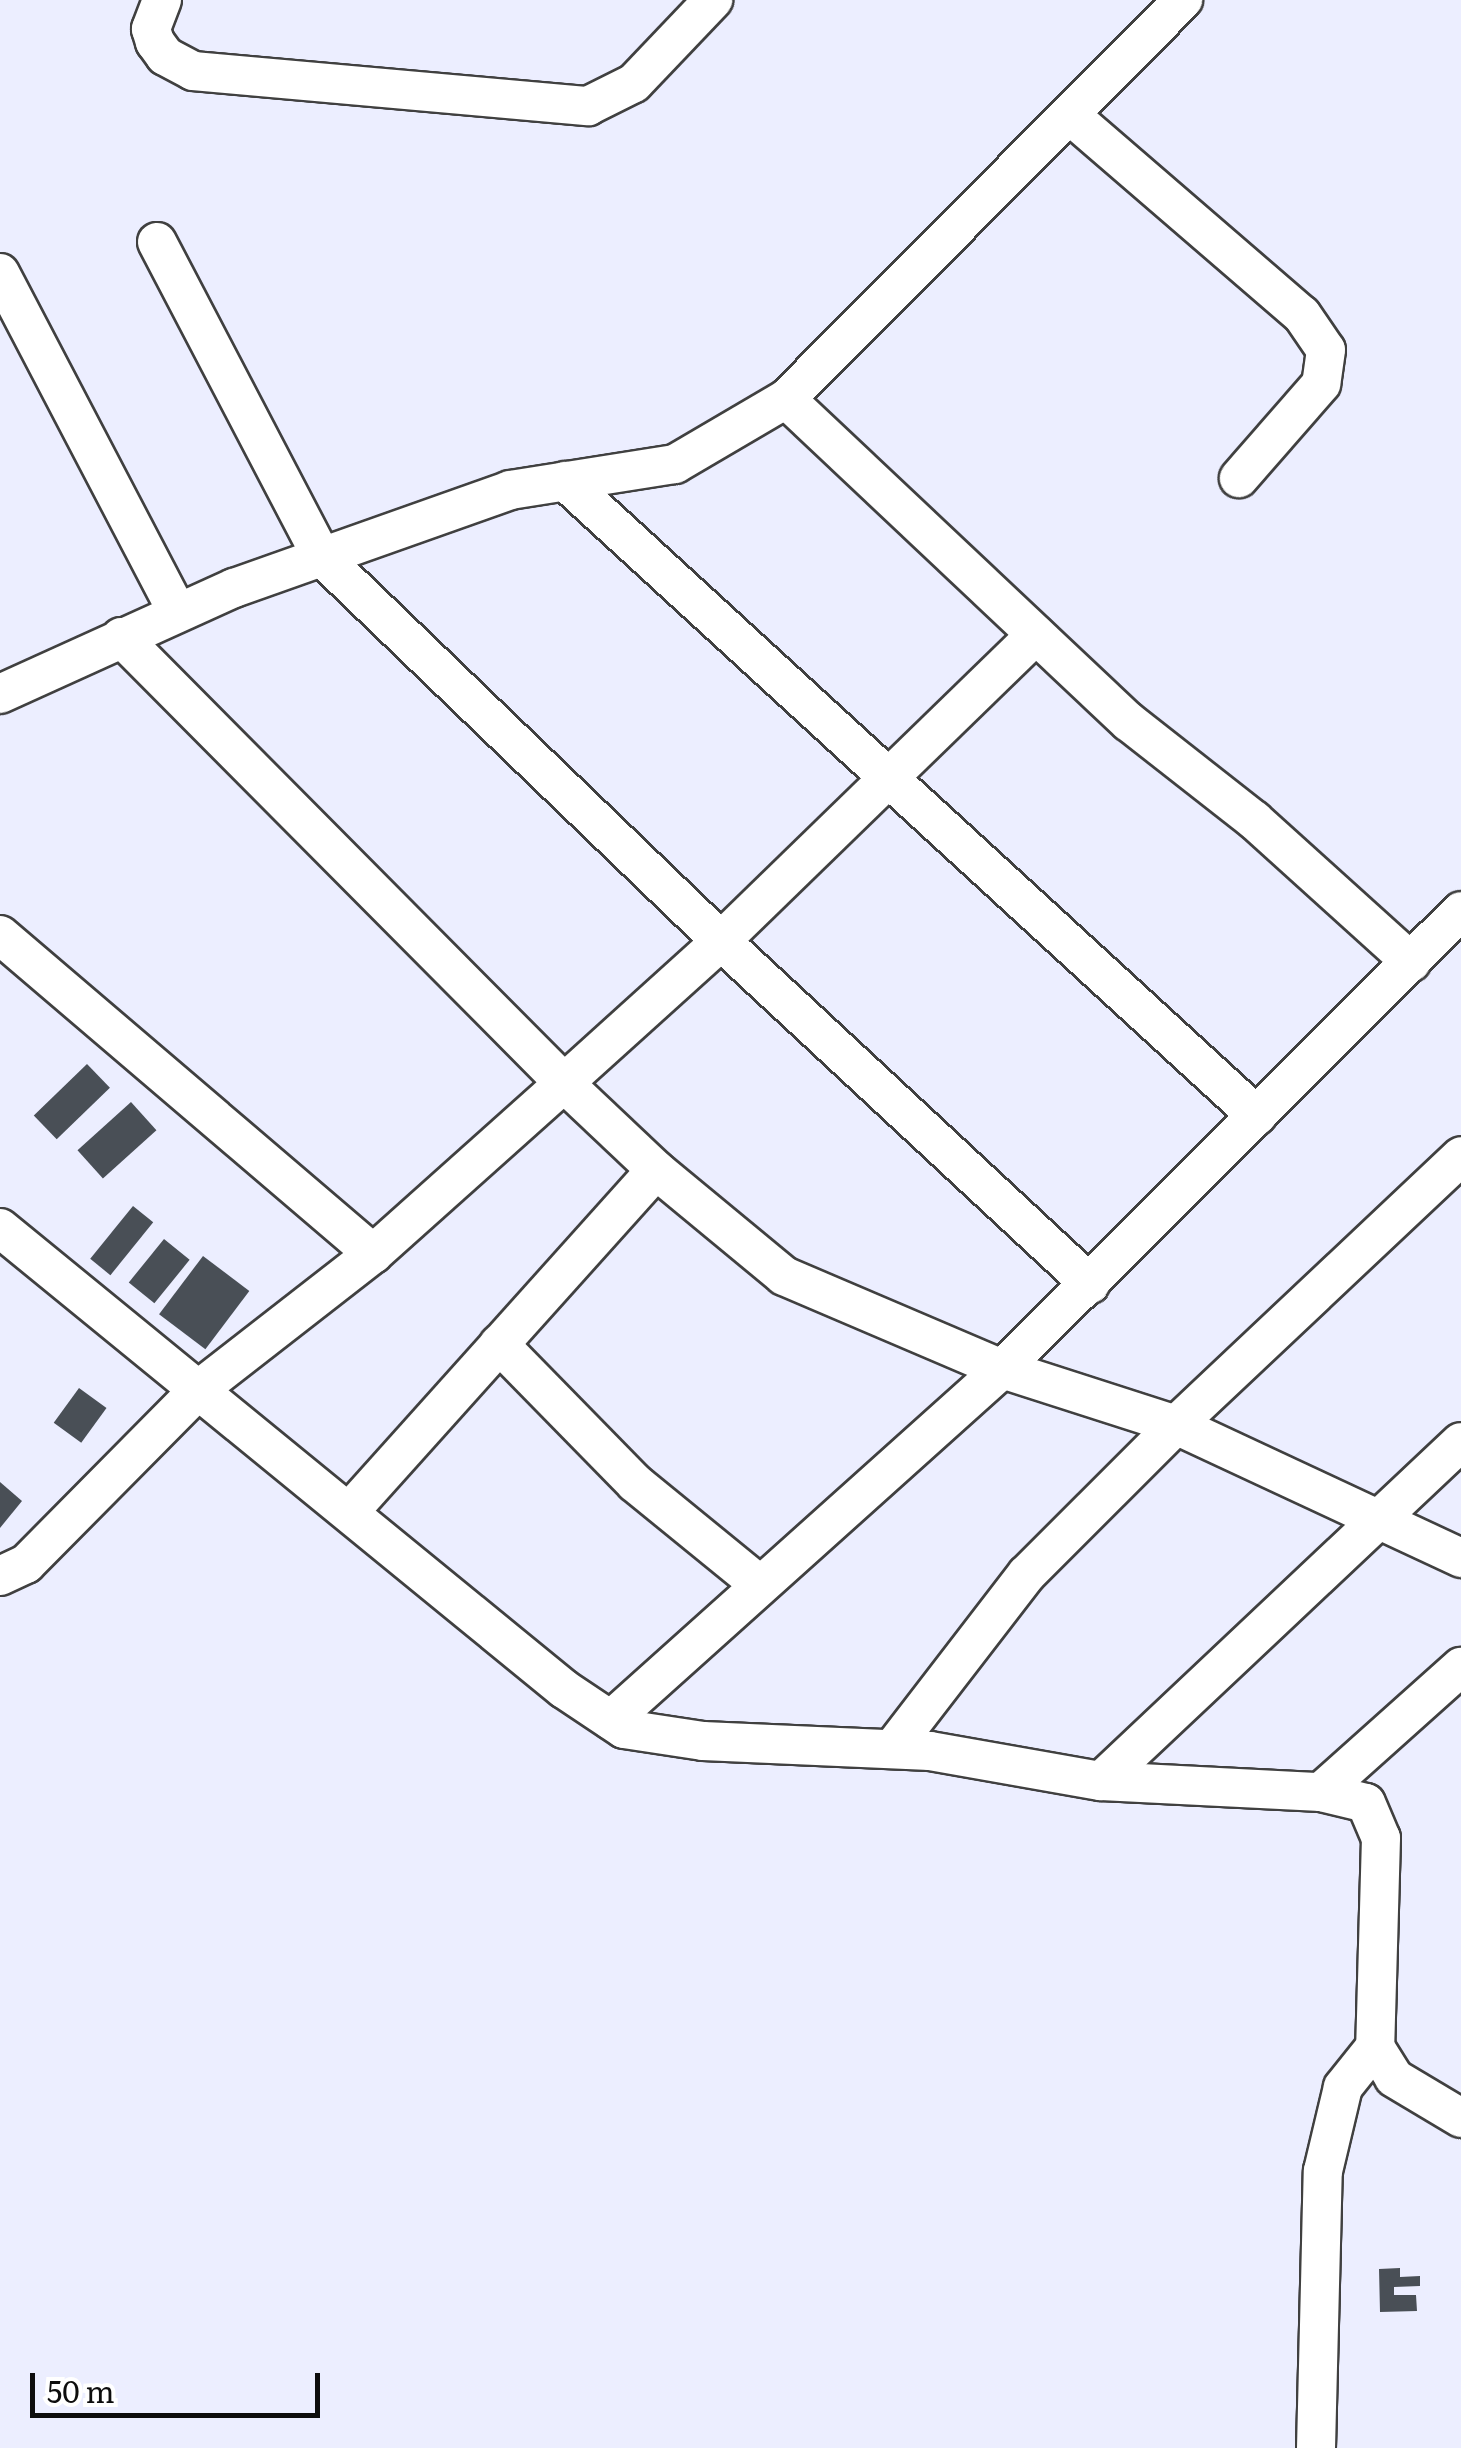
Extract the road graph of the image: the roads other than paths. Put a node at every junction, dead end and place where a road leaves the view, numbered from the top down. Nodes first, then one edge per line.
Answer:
1 (162, 0) edge
2 (713, 0) edge
3 (1182, 0) edge
4 (1070, 115) junction
5 (157, 242) dead end
6 (0, 273) edge
7 (786, 399) junction
8 (1239, 478) dead end
9 (565, 481) junction
10 (322, 557) junction
11 (177, 612) junction
12 (1036, 635) junction
13 (121, 637) junction
14 (0, 694) edge
15 (886, 777) junction
16 (1461, 912) edge
17 (0, 935) edge
18 (721, 941) junction
19 (1410, 962) junction
20 (564, 1083) junction
21 (1257, 1116) junction
22 (1461, 1156) edge
23 (656, 1170) junction
24 (0, 1228) edge
25 (373, 1254) junction
26 (1090, 1284) junction
27 (498, 1344) junction
28 (1002, 1369) junction
29 (198, 1390) junction
30 (1176, 1425) junction
31 (1461, 1442) edge
32 (350, 1511) junction
33 (1381, 1521) junction
34 (1461, 1558) edge
35 (0, 1576) edge
36 (759, 1584) junction
37 (1461, 1667) edge
38 (611, 1720) junction
39 (892, 1749) junction
40 (1101, 1781) junction
41 (1321, 1792) junction
42 (1375, 2046) junction
43 (1461, 2118) edge
44 (1316, 2448) edge

1 - 2 street
3 - 4 street
4 - 7 street
4 - 8 street
5 - 10 street
6 - 11 street
7 - 9 street
7 - 12 street
9 - 10 street
9 - 15 street
10 - 11 street
10 - 18 street
11 - 13 street
12 - 15 street
12 - 19 street
13 - 14 street
13 - 20 street
15 - 18 street
15 - 21 street
16 - 19 street
17 - 25 street
18 - 20 street
18 - 26 street
19 - 21 street
20 - 23 street
20 - 25 street
21 - 26 street
22 - 30 street
23 - 27 street
23 - 28 street
24 - 29 street
25 - 29 street
26 - 28 street
27 - 32 street
27 - 36 street
28 - 30 street
28 - 36 street
29 - 32 street
29 - 35 street
30 - 33 street
30 - 39 street
31 - 33 street
32 - 38 street
33 - 34 street
33 - 40 street
36 - 38 street
37 - 41 street
38 - 39 street
39 - 40 street
40 - 41 street
41 - 42 street
42 - 43 street
42 - 44 street

